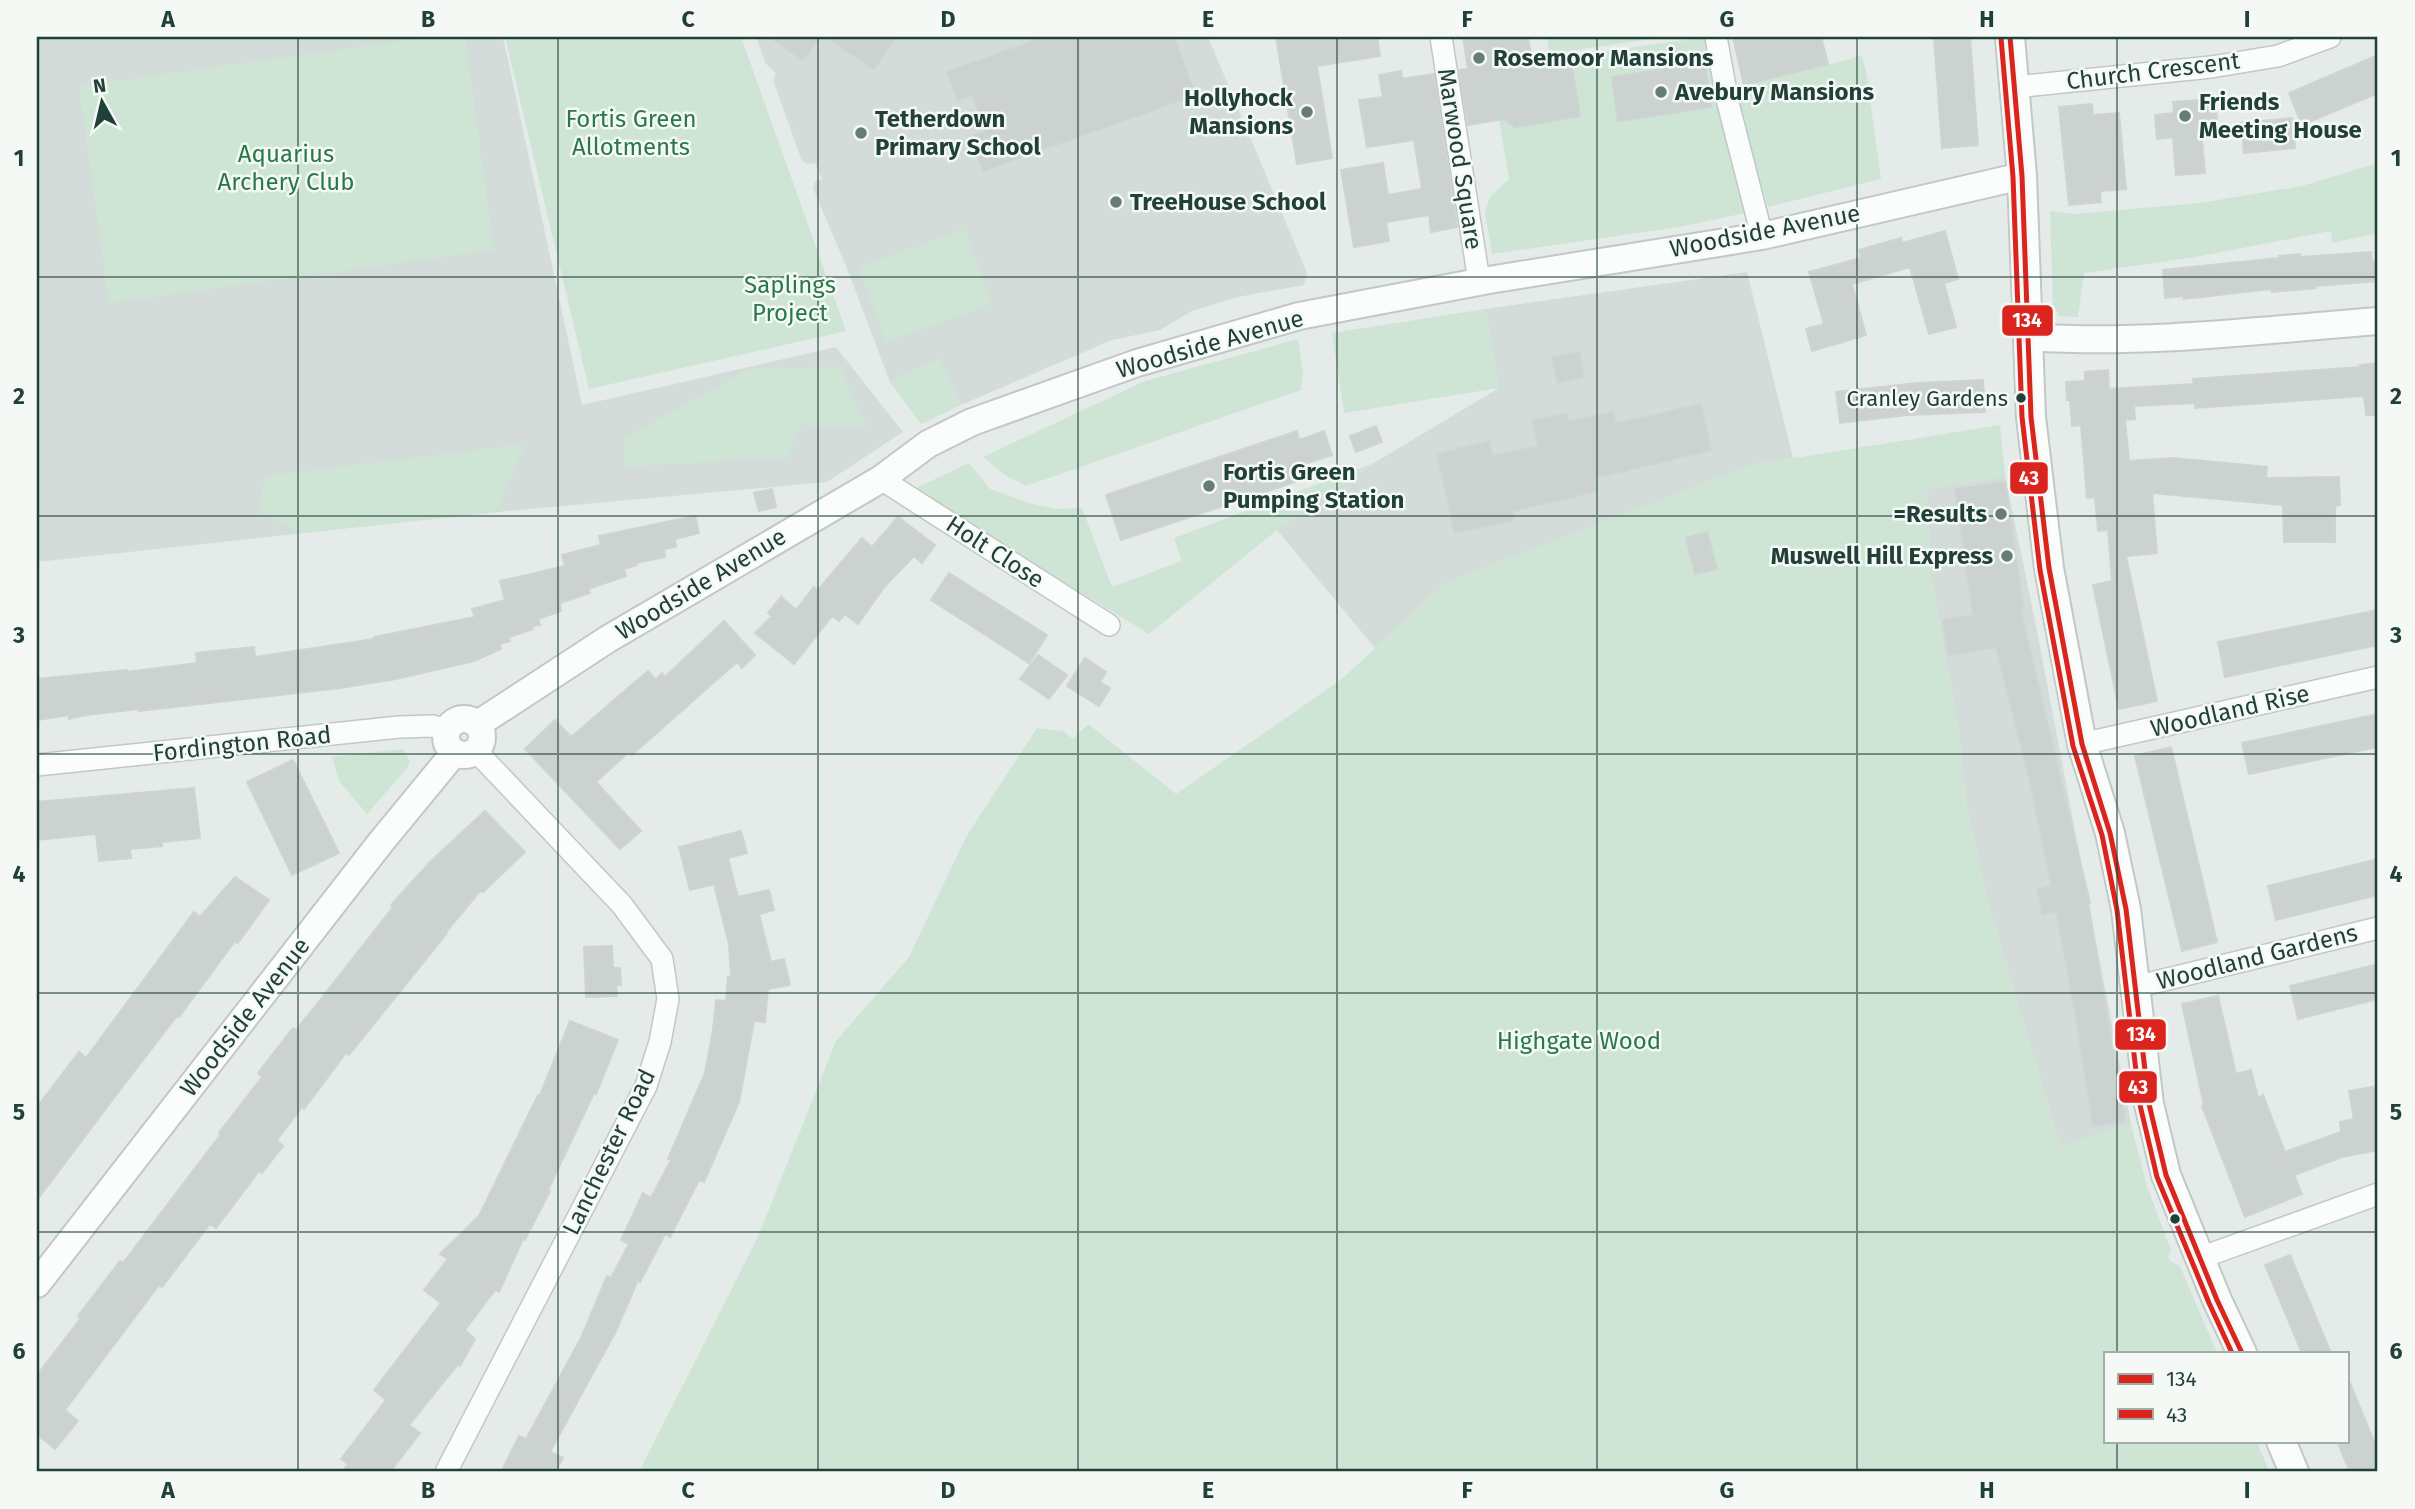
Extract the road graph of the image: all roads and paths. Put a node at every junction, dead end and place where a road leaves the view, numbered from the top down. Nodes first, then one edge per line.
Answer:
1 (1441, 37) edge
2 (1716, 37) edge
3 (2010, 37) edge
4 (2330, 37) edge
5 (2015, 87) junction
6 (2022, 176) junction
7 (1762, 236) junction
8 (1479, 281) junction
9 (2378, 321) edge
10 (2029, 337) junction
11 (881, 479) junction
12 (1109, 625) dead end
13 (2378, 677) edge
14 (459, 744) junction
15 (2082, 744) junction
16 (37, 765) edge
17 (2378, 928) edge
18 (2135, 987) junction
19 (2378, 1194) edge
20 (2200, 1258) junction
21 (37, 1283) edge
22 (2242, 1352) edge
23 (2281, 1442) edge
24 (446, 1472) edge
25 (2294, 1472) edge

1 - 8 street, Marwood Square
2 - 7 street
3 - 5 main road
4 - 5 street, Church Crescent
5 - 6 main road
6 - 7 street, Woodside Avenue
6 - 10 main road
7 - 8 street, Woodside Avenue
8 - 11 street, Woodside Avenue
9 - 10 street
10 - 15 main road
11 - 12 street, Holt Close
11 - 14 street, Woodside Avenue
13 - 15 street, Woodland Rise
14 - 16 street, Fordington Road
14 - 21 street, Woodside Avenue
14 - 24 street, Lanchester Road
15 - 18 main road
17 - 18 street, Woodland Gardens
18 - 20 main road
19 - 20 street
20 - 22 main road
23 - 25 main road

